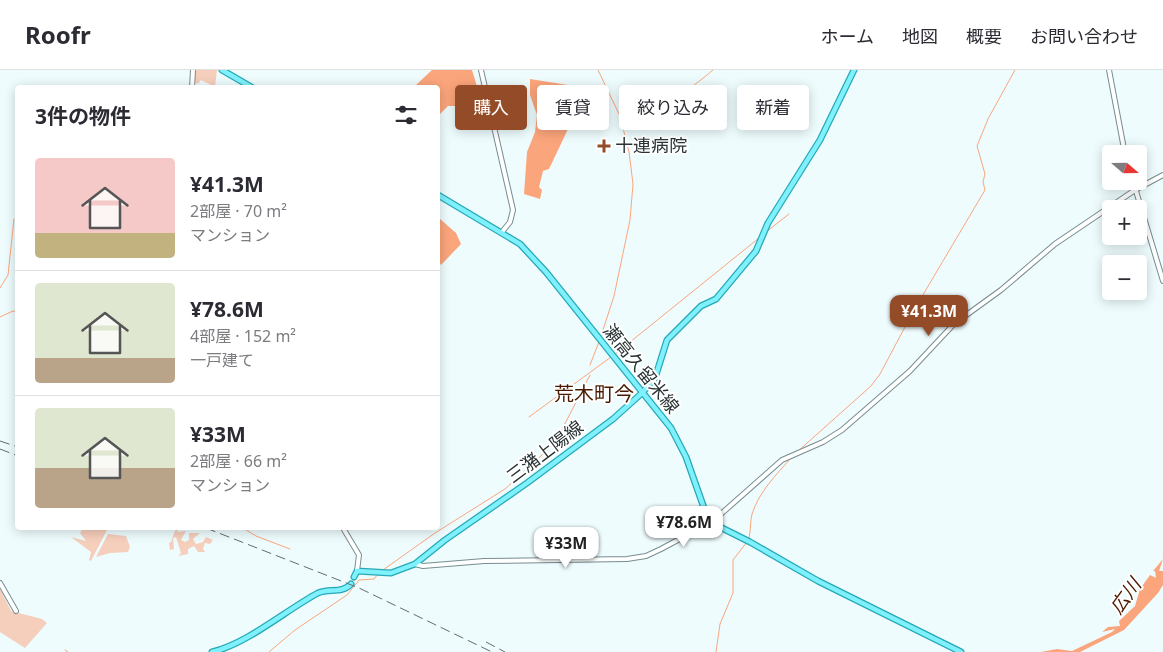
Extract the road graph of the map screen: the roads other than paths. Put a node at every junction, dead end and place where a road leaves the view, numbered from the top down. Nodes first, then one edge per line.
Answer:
1 (193, 70) edge
2 (222, 70) edge
3 (480, 70) edge
4 (854, 70) edge
5 (1109, 70) edge
6 (192, 85) edge
7 (248, 85) edge
8 (1124, 145) edge
9 (1163, 175) edge
10 (1148, 183) edge
11 (1135, 190) joint
12 (440, 196) edge
13 (502, 232) junction
14 (1163, 281) edge
15 (642, 393) junction
16 (713, 520) junction
17 (343, 530) edge
18 (415, 564) junction
19 (357, 571) junction
20 (354, 577) dead end
21 (0, 583) edge
22 (351, 584) dead end
23 (16, 611) dead end
24 (212, 652) edge
25 (961, 652) edge

1 - 6 street
2 - 7 main road
3 - 13 street
4 - 15 main road, 三潴上陽線
5 - 8 street
9 - 10 street
11 - 14 street
11 - 16 street
12 - 13 main road, 瀬高久留米線
13 - 15 main road, 瀬高久留米線
15 - 16 main road, 瀬高久留米線
15 - 18 main road, 三潴上陽線
16 - 18 street
16 - 25 main road, 瀬高久留米線
17 - 19 street
18 - 19 main road, 三潴上陽線
19 - 20 main road
21 - 23 street
22 - 24 main road

